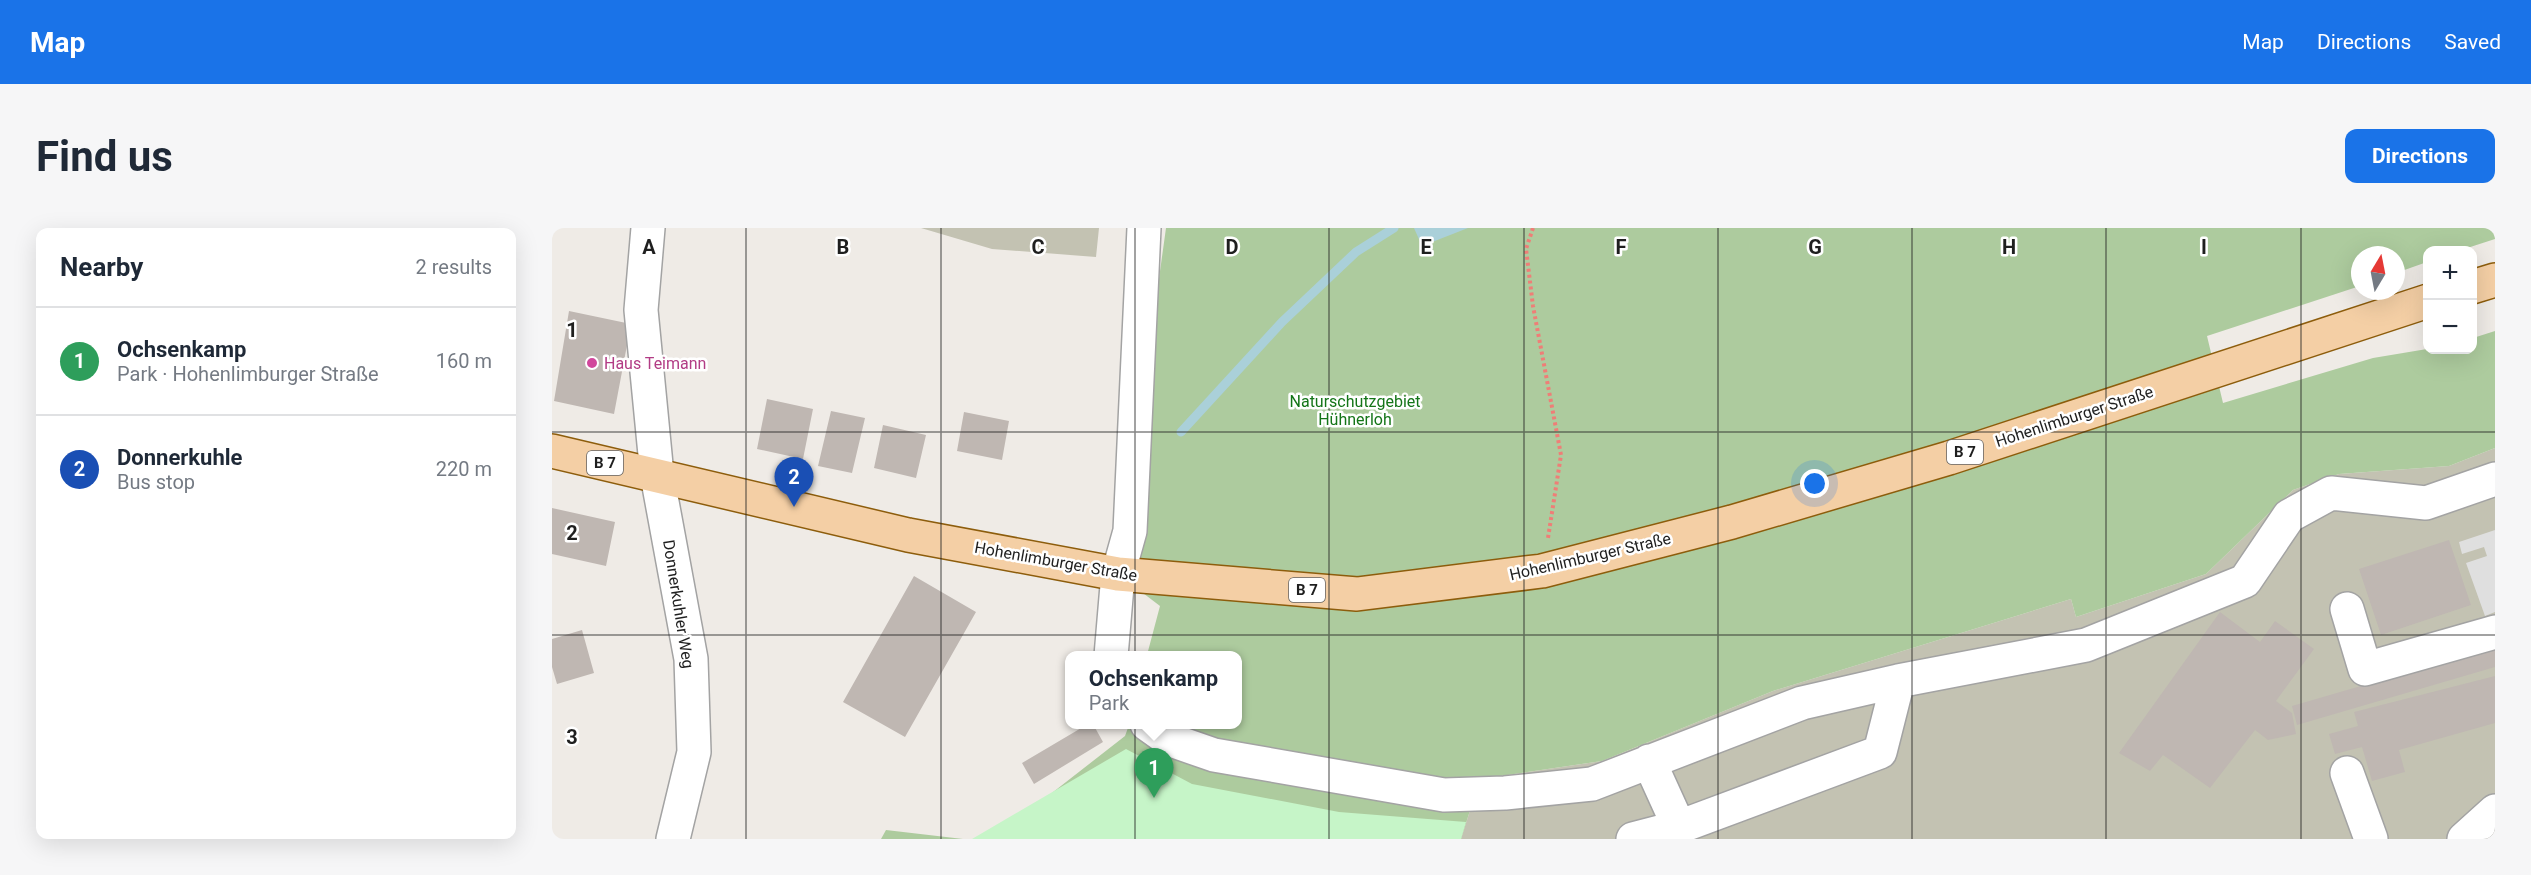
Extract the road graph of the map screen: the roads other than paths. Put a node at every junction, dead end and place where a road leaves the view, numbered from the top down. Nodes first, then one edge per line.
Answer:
1 (648, 228) edge
2 (1135, 229) edge
3 (2495, 280) edge
4 (2477, 285) edge
5 (2423, 302) edge
6 (552, 451) edge
7 (657, 475) junction
8 (2495, 478) edge
9 (1118, 574) junction
10 (2347, 609) dead end
11 (2495, 632) edge
12 (1111, 651) edge
13 (1898, 681) junction
14 (1155, 729) edge
15 (1649, 761) junction
16 (2347, 773) dead end
17 (2495, 811) edge
18 (1675, 833) edge
19 (674, 839) edge
20 (1633, 839) edge
21 (2371, 839) edge
22 (2464, 839) edge

1 - 7 street, Donnerkuhler Weg
2 - 9 street
3 - 4 main road
5 - 9 main road, Hohenlimburger Straße / B 7
6 - 7 main road, B 7
7 - 9 main road, Hohenlimburger Straße / B 7
7 - 19 street, Donnerkuhler Weg
8 - 13 street
9 - 12 street
10 - 11 street
13 - 15 street
13 - 18 street
14 - 15 street
15 - 18 street
16 - 21 street
17 - 22 street
18 - 20 street

